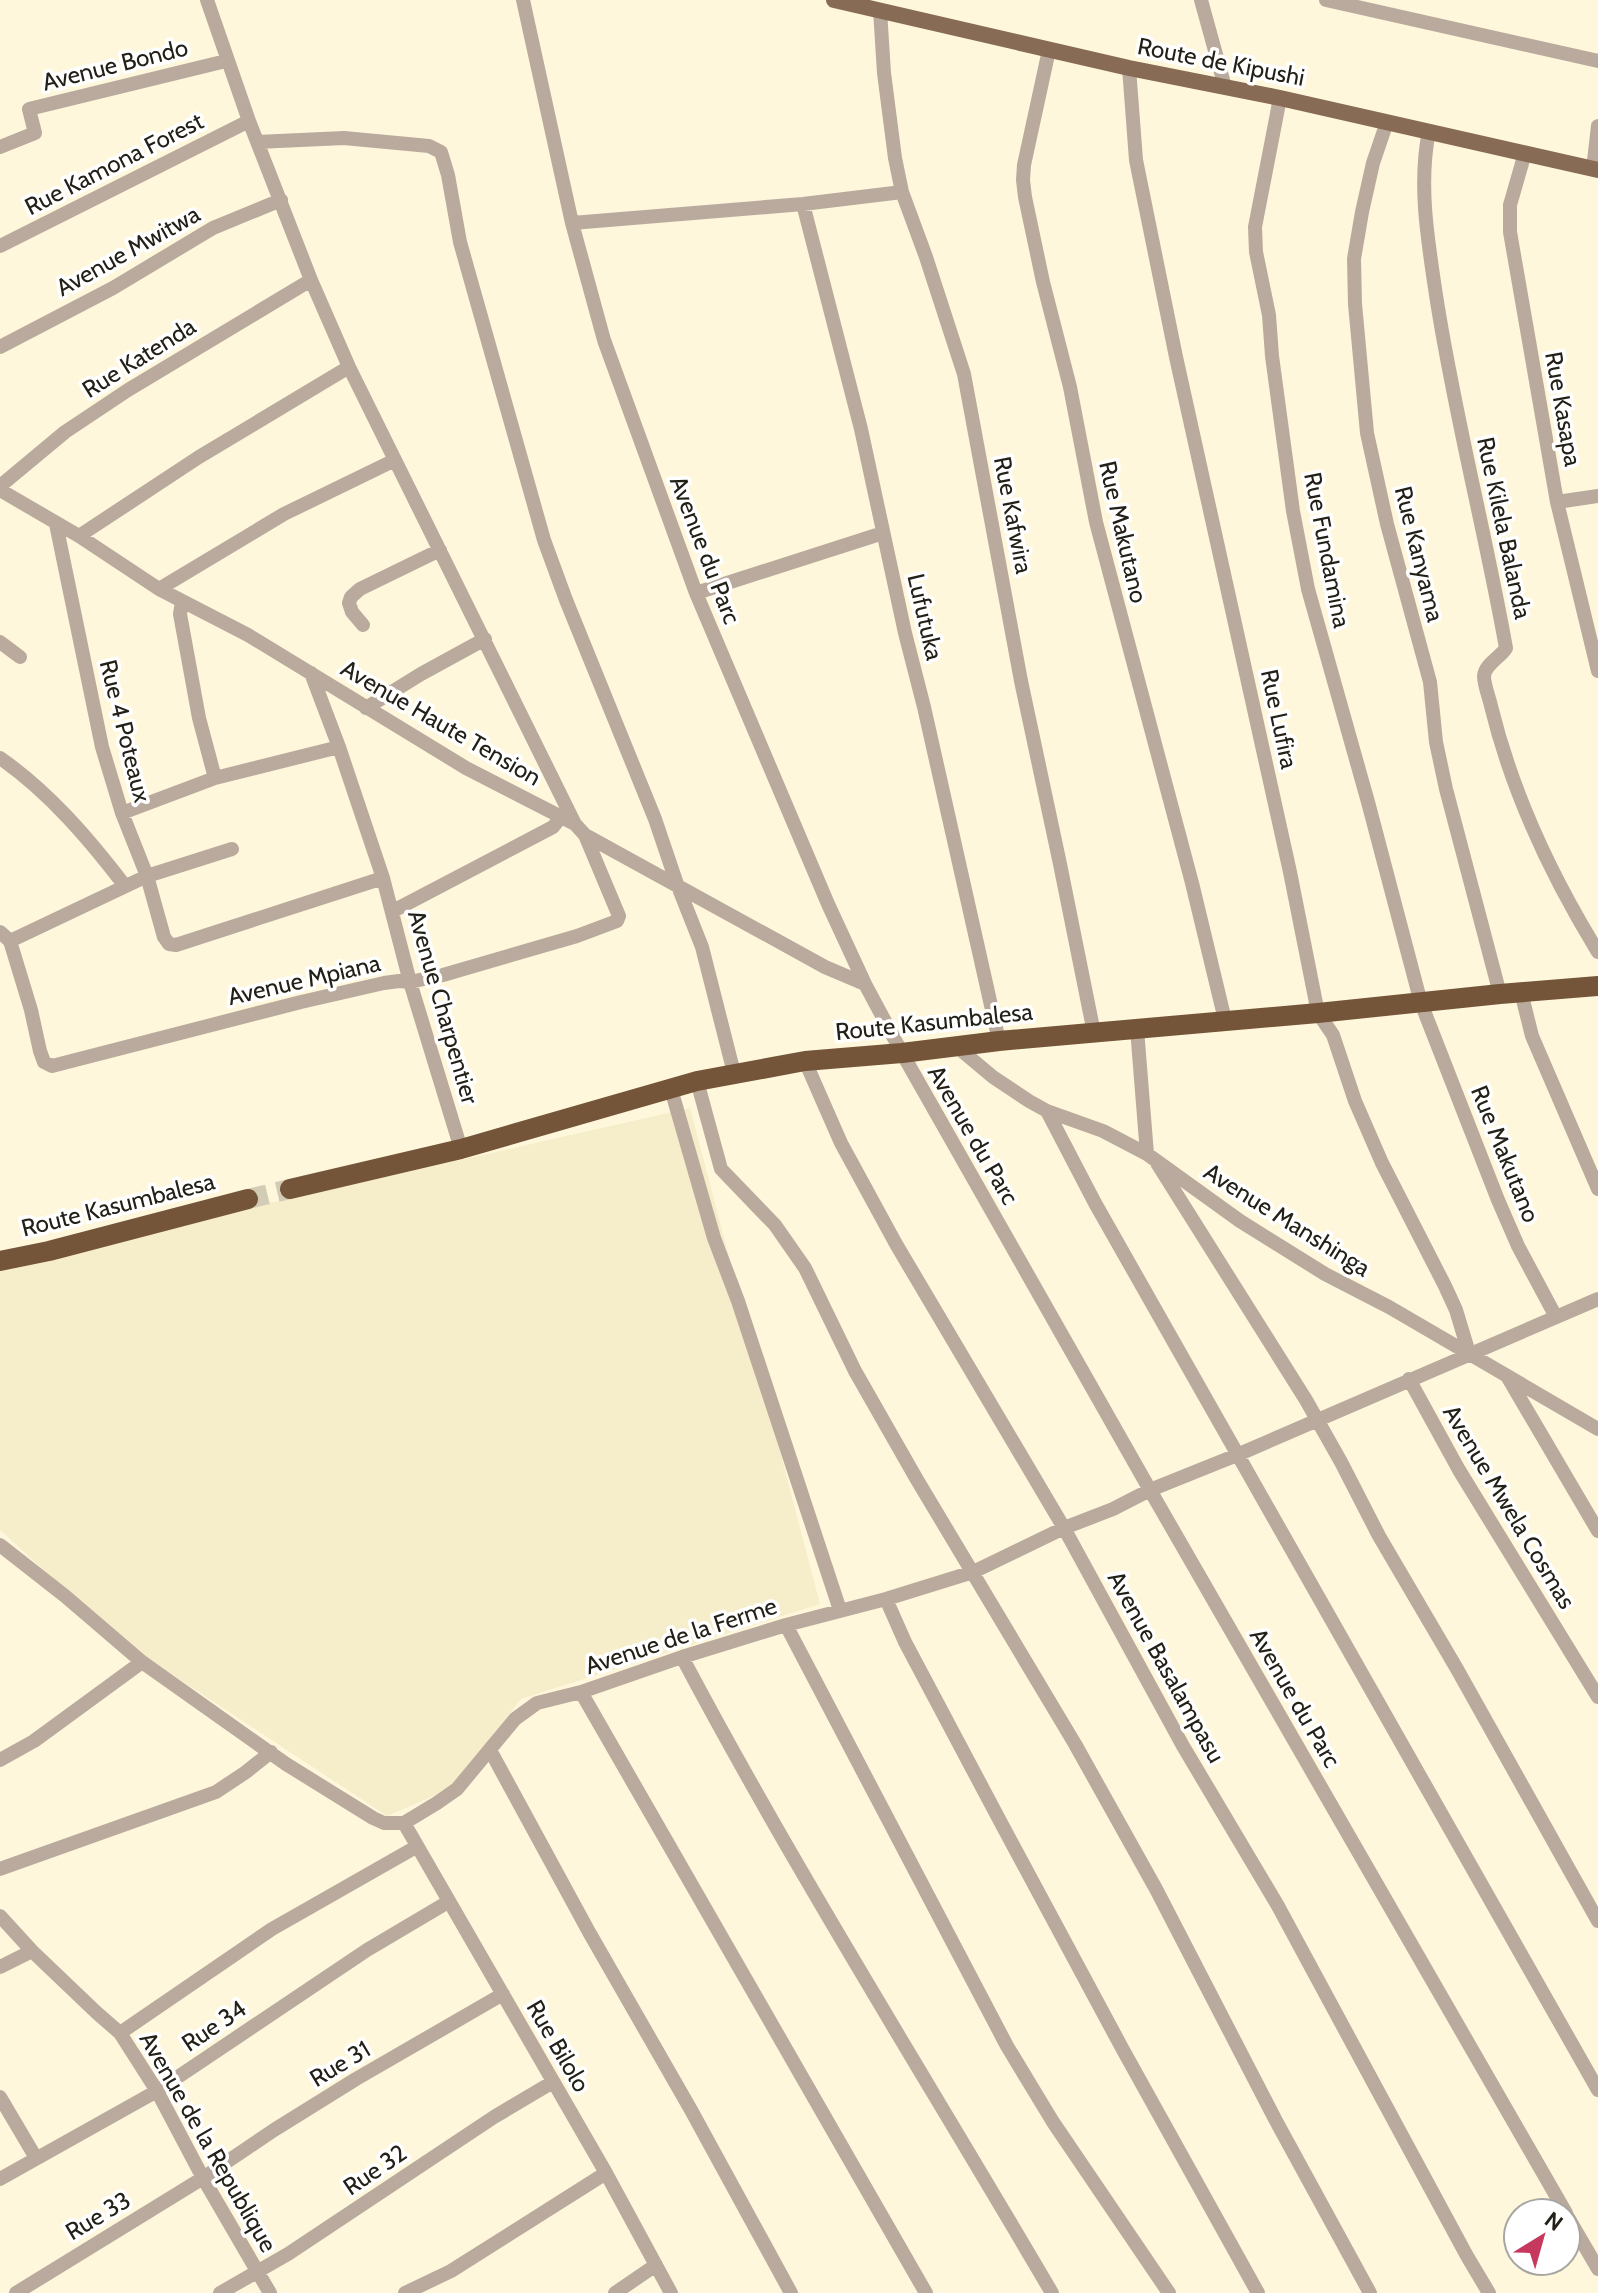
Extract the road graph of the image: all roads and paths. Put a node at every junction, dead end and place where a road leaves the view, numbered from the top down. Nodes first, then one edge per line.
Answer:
1 (207, 0) edge
2 (523, 0) edge
3 (834, 0) edge
4 (1201, 0) edge
5 (1326, 0) edge
6 (880, 10) junction
7 (1049, 50) junction
8 (226, 61) junction
9 (1598, 61) edge
10 (1129, 68) junction
11 (1225, 87) junction
12 (1280, 98) junction
13 (249, 121) junction
14 (1387, 122) junction
15 (1598, 126) edge
16 (1429, 131) junction
17 (257, 142) junction
18 (0, 147) edge
19 (1525, 153) junction
20 (1595, 170) edge
21 (902, 192) junction
22 (281, 200) junction
23 (803, 204) junction
24 (572, 223) junction
25 (0, 246) edge
26 (311, 280) junction
27 (0, 347) edge
28 (349, 367) junction
29 (395, 460) junction
30 (0, 488) edge
31 (1598, 496) edge
32 (1557, 502) junction
33 (56, 524) junction
34 (883, 533) junction
35 (79, 536) junction
36 (440, 550) junction
37 (159, 589) junction
38 (696, 593) junction
39 (182, 602) junction
40 (1592, 619) edge
41 (363, 625) dead end
42 (485, 639) junction
43 (0, 642) edge
44 (20, 657) dead end
45 (1598, 671) edge
46 (311, 673) junction
47 (366, 708) junction
48 (339, 747) junction
49 (0, 758) edge
50 (215, 778) junction
51 (122, 813) junction
52 (573, 825) junction
53 (232, 849) dead end
54 (147, 876) junction
55 (383, 878) junction
56 (677, 884) junction
57 (125, 886) junction
58 (393, 911) junction
59 (5, 936) edge
60 (1598, 952) edge
61 (410, 982) junction
62 (865, 984) junction
63 (1598, 986) edge
64 (1521, 992) junction
65 (1500, 994) junction
66 (1421, 1003) junction
67 (1318, 1013) junction
68 (1225, 1020) junction
69 (1137, 1029) junction
70 (1094, 1033) junction
71 (999, 1041) junction
72 (956, 1046) junction
73 (902, 1053) junction
74 (805, 1061) junction
75 (734, 1073) junction
76 (697, 1081) junction
77 (671, 1089) junction
78 (1047, 1111) junction
79 (461, 1149) junction
80 (1152, 1158) junction
81 (290, 1189) tunnel mouth
82 (1598, 1189) edge
83 (248, 1199) tunnel mouth
84 (0, 1261) edge
85 (1598, 1299) edge
86 (1556, 1317) junction
87 (1469, 1353) junction
88 (1507, 1375) junction
89 (1409, 1379) junction
90 (1317, 1420) junction
91 (1598, 1429) edge
92 (1237, 1455) junction
93 (1150, 1490) junction
94 (1064, 1528) junction
95 (1598, 1531) edge
96 (0, 1545) edge
97 (973, 1572) junction
98 (886, 1599) junction
99 (840, 1610) junction
100 (786, 1625) junction
101 (682, 1657) junction
102 (142, 1662) junction
103 (581, 1692) junction
104 (1598, 1697) edge
105 (490, 1750) junction
106 (271, 1752) junction
107 (0, 1760) edge
108 (404, 1823) junction
109 (416, 1847) junction
110 (0, 1869) edge
111 (448, 1902) junction
112 (0, 1916) edge
113 (1598, 1921) edge
114 (32, 1951) junction
115 (0, 1967) edge
116 (503, 1994) junction
117 (120, 2033) junction
118 (553, 2082) junction
119 (1598, 2090) edge
120 (157, 2091) junction
121 (0, 2097) edge
122 (36, 2158) junction
123 (606, 2173) junction
124 (203, 2178) junction
125 (0, 2179) edge
126 (1557, 2197) edge
127 (1582, 2241) edge
128 (656, 2265) junction
129 (1598, 2269) edge
130 (256, 2271) junction
131 (16, 2293) edge
132 (220, 2293) edge
133 (270, 2293) edge
134 (405, 2293) edge
135 (615, 2293) edge
136 (671, 2293) edge
137 (791, 2293) edge
138 (926, 2293) edge
139 (1052, 2293) edge
140 (1169, 2293) edge
141 (1258, 2293) edge
142 (1370, 2293) edge
143 (1489, 2293) edge

1 - 8 street
2 - 24 street, Avenue du Parc
3 - 6 main road, Route de Kipushi
4 - 11 street
5 - 9 street
6 - 7 main road, Route de Kipushi
6 - 21 street, Rue Kafwira
7 - 10 main road, Route de Kipushi
7 - 68 street, Rue Makutano
8 - 13 street
8 - 18 street, Avenue Bondo
10 - 11 main road, Route de Kipushi
10 - 67 street, Rue Lufira
11 - 12 main road, Route de Kipushi
12 - 14 main road, Route de Kipushi
12 - 66 street, Rue Fundamina
13 - 17 street
13 - 25 street, Rue Kamona Forest
14 - 16 main road, Route de Kipushi
14 - 65 street, Rue Kanyama
15 - 20 street
16 - 19 main road, Route de Kipushi
16 - 60 street, Rue Kilela Balanda
17 - 22 street
17 - 56 street
19 - 20 main road, Route de Kipushi
19 - 32 street, Rue Kasapa
21 - 23 street
21 - 70 street, Rue Kafwira
22 - 26 street
22 - 27 street, Avenue Mwitwa
23 - 24 street
23 - 34 street, Lufutuka
24 - 38 street, Avenue du Parc
26 - 28 street
26 - 30 street, Rue Katenda
28 - 29 street
28 - 35 street
29 - 36 street
29 - 37 street
30 - 33 street, Avenue Haute Tension
31 - 32 street
32 - 40 street, Rue Kasapa
33 - 35 street, Avenue Haute Tension
33 - 51 street, Rue 4 Poteaux
34 - 38 street
34 - 71 street, Lufutuka
35 - 37 street, Avenue Haute Tension
36 - 41 street
36 - 42 street
37 - 39 street, Avenue Haute Tension
38 - 62 street, Avenue du Parc
39 - 46 street, Avenue Haute Tension
39 - 50 street
40 - 45 street, Rue Kasapa
42 - 47 street
42 - 52 street
43 - 44 street
46 - 47 street, Avenue Haute Tension
46 - 48 street, Avenue Charpentier
47 - 52 street, Avenue Haute Tension
48 - 50 street
48 - 55 street, Avenue Charpentier
49 - 57 street
50 - 51 street
51 - 54 street, Rue 4 Poteaux
52 - 56 street, Avenue Haute Tension
52 - 58 street
52 - 61 street, Avenue Mpiana
53 - 54 street
54 - 55 street, Rue 4 Poteaux
54 - 57 street
55 - 58 street, Avenue Charpentier
56 - 62 street, Avenue Haute Tension
56 - 75 street
57 - 59 street
58 - 61 street, Avenue Charpentier
59 - 61 street, Avenue Mpiana
61 - 79 street, Avenue Charpentier
62 - 73 street, Avenue du Parc
63 - 64 highway, Route Kasumbalesa
64 - 65 highway, Route Kasumbalesa
64 - 82 street
65 - 66 highway, Route Kasumbalesa
66 - 67 highway, Route Kasumbalesa
66 - 86 street, Rue Makutano
67 - 68 highway, Route Kasumbalesa
67 - 87 street, Rue Lufira
68 - 69 highway, Route Kasumbalesa
69 - 70 highway, Route Kasumbalesa
69 - 80 street
70 - 71 highway, Route Kasumbalesa
71 - 72 highway, Route Kasumbalesa
72 - 73 highway, Route Kasumbalesa
72 - 78 street, Avenue Manshinga
73 - 74 highway, Route Kasumbalesa
73 - 93 street, Avenue du Parc
74 - 75 highway, Route Kasumbalesa
74 - 94 street, Avenue Basalampasu
75 - 76 highway, Route Kasumbalesa
76 - 77 highway, Route Kasumbalesa
76 - 97 street
77 - 79 highway, Route Kasumbalesa
77 - 99 street
78 - 80 street, Avenue Manshinga
78 - 92 street
79 - 81 highway, Route Kasumbalesa
80 - 87 street, Avenue Manshinga
80 - 90 street
83 - 84 highway, Route Kasumbalesa
85 - 86 street, Avenue de la Ferme
86 - 87 street, Avenue de la Ferme
87 - 88 street, Avenue Manshinga
87 - 89 street, Avenue de la Ferme
88 - 91 street, Avenue Manshinga
88 - 95 street
89 - 90 street, Avenue de la Ferme
89 - 104 street, Avenue Mwela Cosmas
90 - 92 street, Avenue de la Ferme
90 - 113 street
92 - 93 street, Avenue de la Ferme
92 - 119 street
93 - 94 street, Avenue de la Ferme
93 - 126 street, Avenue du Parc
94 - 97 street, Avenue de la Ferme
94 - 143 street, Avenue Basalampasu
96 - 102 street
97 - 98 street, Avenue de la Ferme
97 - 142 street
98 - 99 street, Avenue de la Ferme
98 - 141 street
99 - 100 street, Avenue de la Ferme
100 - 101 street, Avenue de la Ferme
100 - 140 street
101 - 103 street, Avenue de la Ferme
101 - 139 street
102 - 106 street
102 - 107 street
103 - 105 street, Avenue de la Ferme
103 - 138 street
105 - 108 street, Avenue de la Ferme
105 - 137 street
106 - 108 street
106 - 110 street
108 - 109 street, Rue Bilolo
109 - 111 street, Rue Bilolo
109 - 117 street
111 - 116 street, Rue Bilolo
111 - 120 street, Rue 34
112 - 114 street, Avenue de la Republique
114 - 115 street
114 - 117 street, Avenue de la Republique
116 - 118 street, Rue Bilolo
116 - 124 street, Rue 31
117 - 120 street, Avenue de la Republique
118 - 123 street, Rue Bilolo
118 - 130 street, Rue 32
120 - 122 street, Rue 34
120 - 124 street, Avenue de la Republique
121 - 122 street
122 - 125 street, Rue 34
123 - 128 street, Rue Bilolo
123 - 134 street
124 - 130 street, Avenue de la Republique
124 - 131 street, Rue 33
127 - 129 street, Avenue du Parc
128 - 135 street
128 - 136 street, Rue Bilolo
130 - 132 street, Rue 32
130 - 133 street, Avenue de la Republique

